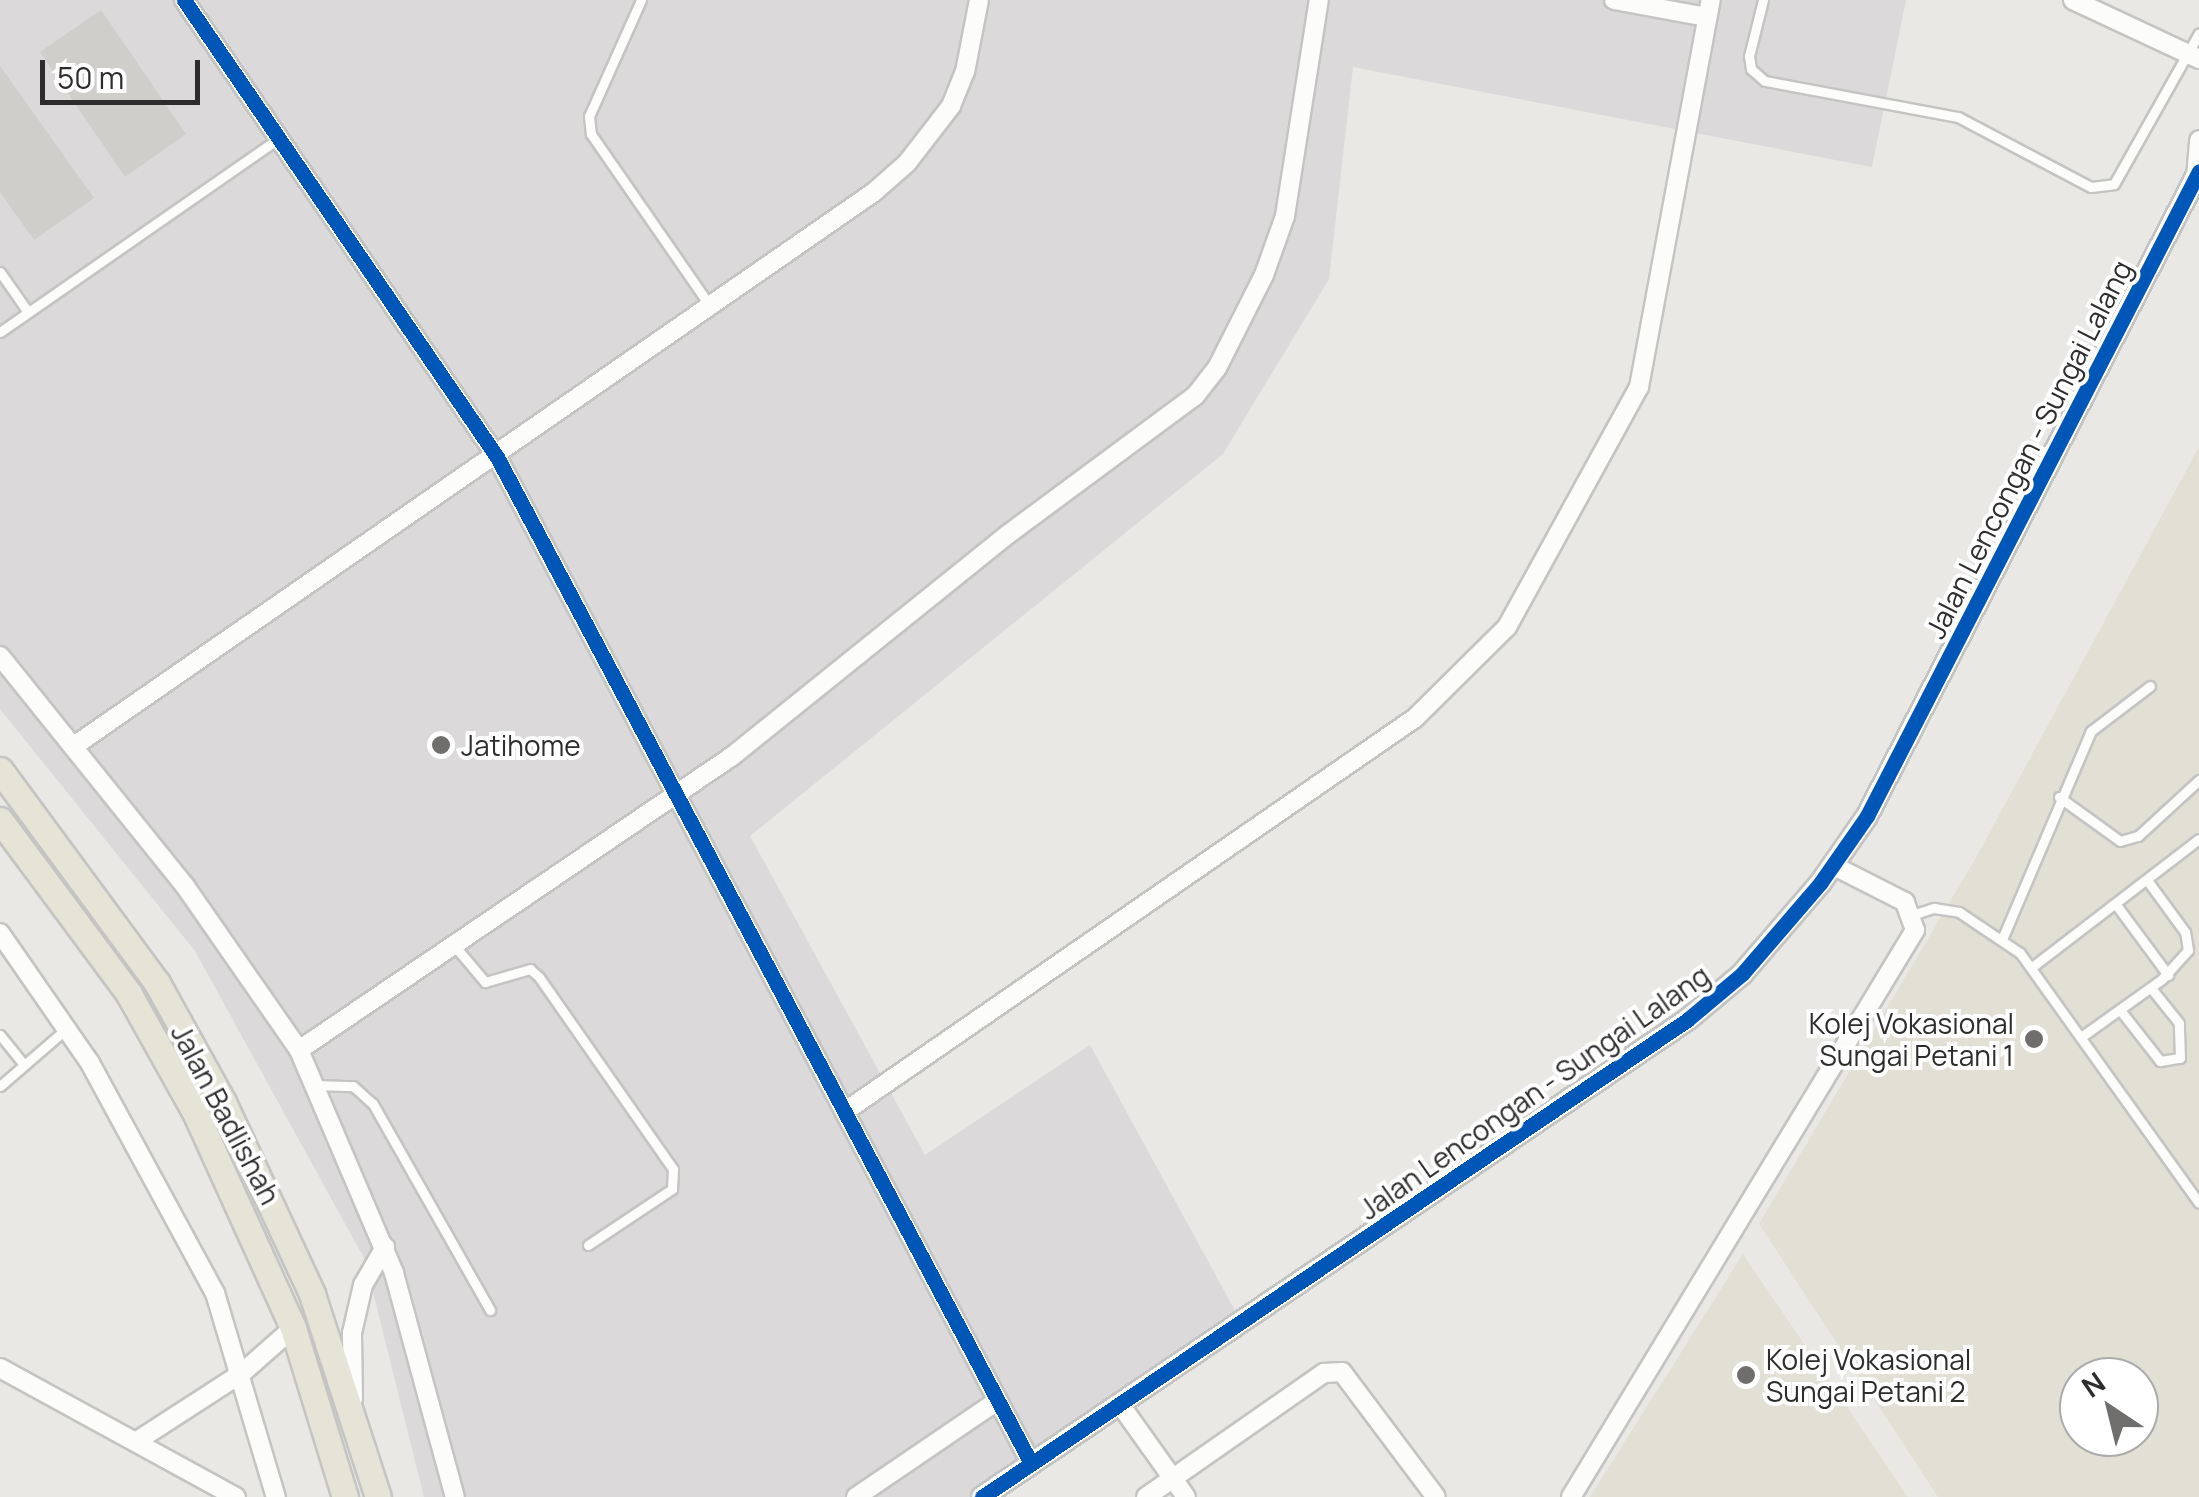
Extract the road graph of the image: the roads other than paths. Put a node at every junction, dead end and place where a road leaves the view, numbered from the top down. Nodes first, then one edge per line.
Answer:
1 (184, 0) edge
2 (641, 0) edge
3 (979, 0) edge
4 (1319, 0) edge
5 (1614, 0) edge
6 (1763, 0) edge
7 (2074, 0) edge
8 (1709, 9) edge
9 (2199, 33) edge
10 (2197, 59) edge
11 (279, 138) junction
12 (2199, 140) edge
13 (2198, 174) edge
14 (0, 272) edge
15 (710, 306) junction
16 (28, 312) junction
17 (0, 332) edge
18 (497, 456) junction
19 (0, 656) edge
20 (2150, 686) dead end
21 (74, 746) junction
22 (0, 770) edge
23 (2199, 780) edge
24 (677, 792) junction
25 (2058, 797) junction
26 (0, 820) edge
27 (2199, 839) edge
28 (1834, 866) junction
29 (2147, 880) junction
30 (2116, 906) junction
31 (1914, 914) junction
32 (0, 934) edge
33 (2003, 936) junction
34 (453, 944) junction
35 (2032, 967) junction
36 (2168, 974) junction
37 (2151, 988) junction
38 (2120, 1010) junction
39 (67, 1028) junction
40 (0, 1034) edge
41 (2081, 1037) junction
42 (299, 1050) junction
43 (24, 1066) junction
44 (315, 1084) junction
45 (0, 1086) edge
46 (847, 1110) junction
47 (2199, 1203) edge
48 (588, 1245) dead end
49 (385, 1247) junction
50 (490, 1310) dead end
51 (294, 1328) junction
52 (0, 1368) edge
53 (242, 1373) junction
54 (996, 1402) junction
55 (1119, 1403) junction
56 (353, 1408) junction
57 (140, 1439) junction
58 (1031, 1463) junction
59 (1172, 1478) junction
60 (236, 1497) edge
61 (276, 1497) edge
62 (345, 1497) edge
63 (378, 1497) edge
64 (455, 1497) edge
65 (856, 1497) edge
66 (982, 1497) edge
67 (1146, 1497) edge
68 (1186, 1497) edge
69 (1436, 1497) edge
70 (1570, 1497) edge

1 - 11 street
2 - 15 lane
3 - 15 street
4 - 24 street
5 - 8 street
6 - 10 lane
7 - 10 street
8 - 46 street
9 - 10 lane
11 - 16 lane
11 - 18 street
12 - 13 street
13 - 28 street, Jalan Lencongan - Sungai Lalang
14 - 16 lane
15 - 18 street
16 - 17 lane
18 - 21 street
18 - 24 street
19 - 21 street
20 - 25 lane
21 - 42 street
22 - 56 main road, Jalan Badlishah
23 - 25 lane
24 - 34 street
24 - 46 street
25 - 33 lane
26 - 51 main road, Jalan Badlishah
27 - 29 lane
28 - 31 street
28 - 55 street, Jalan Lencongan - Sungai Lalang
29 - 30 lane
29 - 36 lane
30 - 35 lane
30 - 36 lane
31 - 33 lane
31 - 70 street
32 - 39 street
33 - 35 lane
34 - 42 street
34 - 48 lane
35 - 41 lane
36 - 37 lane
37 - 38 lane
37 - 38 lane
38 - 41 lane
39 - 43 lane
39 - 53 street
40 - 43 lane
41 - 47 lane
42 - 44 street
43 - 45 lane
44 - 49 street
44 - 50 lane
46 - 54 street
49 - 56 street
49 - 64 street
51 - 53 street
51 - 62 main road, Jalan Badlishah
52 - 57 street
53 - 57 street
53 - 61 street
54 - 58 street
54 - 65 street
55 - 58 street, Jalan Lencongan - Sungai Lalang
55 - 59 street
56 - 63 main road, Jalan Badlishah
57 - 60 street
58 - 66 street, Jalan Lencongan - Sungai Lalang
59 - 67 street
59 - 68 street
59 - 69 street

